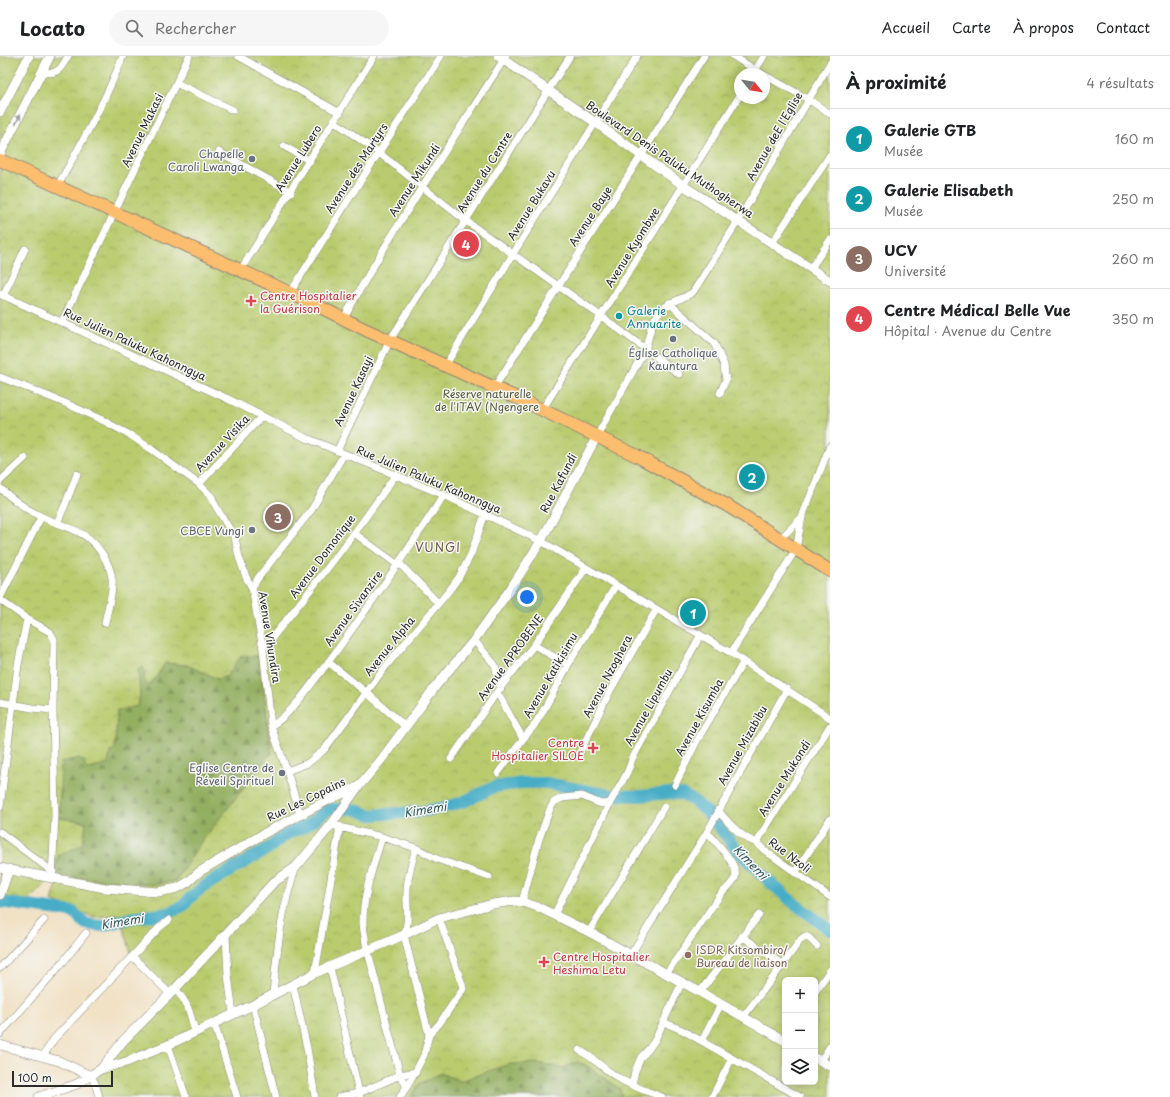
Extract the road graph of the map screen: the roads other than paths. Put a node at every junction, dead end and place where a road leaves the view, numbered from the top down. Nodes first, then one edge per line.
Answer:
1 (29, 56) edge
2 (50, 56) edge
3 (68, 56) edge
4 (123, 56) edge
5 (189, 56) edge
6 (238, 56) edge
7 (374, 56) edge
8 (441, 56) edge
9 (570, 56) edge
10 (637, 56) edge
11 (704, 56) edge
12 (733, 56) edge
13 (764, 56) edge
14 (502, 57) edge
15 (830, 63) edge
16 (751, 68) edge
17 (760, 68) edge
18 (42, 71) junction
19 (770, 79) edge
20 (176, 83) junction
21 (549, 91) junction
22 (808, 99) junction
23 (734, 104) edge
24 (233, 110) dead end
25 (0, 112) edge
26 (340, 113) junction
27 (830, 114) edge
28 (334, 121) junction
29 (596, 123) junction
30 (284, 146) dead end
31 (219, 152) dead end
32 (379, 153) junction
33 (0, 154) edge
34 (830, 155) edge
35 (641, 156) junction
36 (0, 160) edge
37 (310, 161) junction
38 (423, 186) junction
39 (684, 186) junction
40 (57, 187) junction
41 (291, 192) junction
42 (114, 213) junction
43 (466, 221) junction
44 (738, 221) junction
45 (830, 240) edge
46 (772, 243) junction
47 (25, 249) dead end
48 (513, 254) junction
49 (811, 268) junction
50 (240, 271) junction
51 (830, 280) edge
52 (558, 286) junction
53 (290, 293) junction
54 (1, 295) edge
55 (668, 303) junction
56 (601, 316) junction
57 (344, 318) junction
58 (62, 322) junction
59 (390, 340) junction
60 (645, 349) junction
61 (445, 366) junction
62 (680, 374) dead end
63 (0, 377) edge
64 (494, 388) junction
65 (720, 393) dead end
66 (542, 410) junction
67 (262, 416) junction
68 (597, 436) junction
69 (830, 446) edge
70 (337, 451) junction
71 (344, 454) junction
72 (25, 458) dead end
73 (77, 474) dead end
74 (396, 474) junction
75 (0, 481) edge
76 (199, 484) junction
77 (0, 488) edge
78 (444, 495) junction
79 (485, 514) junction
80 (41, 517) junction
81 (802, 517) junction
82 (57, 523) junction
83 (354, 532) junction
84 (780, 539) junction
85 (541, 541) junction
86 (796, 549) junction
87 (398, 564) junction
88 (586, 568) junction
89 (830, 571) edge
90 (616, 585) junction
91 (252, 588) junction
92 (0, 599) edge
93 (438, 603) junction
94 (656, 610) junction
95 (27, 618) junction
96 (105, 623) dead end
97 (700, 636) junction
98 (474, 640) junction
99 (534, 645) junction
100 (263, 649) junction
101 (731, 653) junction
102 (744, 661) junction
103 (328, 662) junction
104 (568, 665) junction
105 (787, 689) junction
106 (499, 690) junction
107 (367, 693) junction
108 (0, 702) edge
109 (13, 705) junction
110 (53, 710) junction
111 (830, 718) edge
112 (271, 726) junction
113 (830, 726) edge
114 (406, 727) junction
115 (523, 739) junction
116 (579, 754) dead end
117 (451, 760) dead end
118 (287, 771) junction
119 (498, 773) dead end
120 (675, 785) dead end
121 (358, 787) junction
122 (610, 803) junction
123 (0, 807) edge
124 (664, 807) dead end
125 (718, 811) junction
126 (300, 814) junction
127 (830, 819) edge
128 (335, 825) junction
129 (707, 830) junction
130 (0, 832) edge
131 (382, 837) junction
132 (758, 843) junction
133 (416, 848) junction
134 (296, 867) junction
135 (5, 869) edge
136 (795, 873) junction
137 (52, 875) junction
138 (489, 876) dead end
139 (0, 895) edge
140 (830, 897) edge
141 (522, 902) junction
142 (554, 915) junction
143 (759, 915) dead end
144 (438, 918) junction
145 (44, 920) dead end
146 (169, 920) dead end
147 (589, 932) junction
148 (86, 933) dead end
149 (226, 935) junction
150 (404, 935) junction
151 (742, 936) junction
152 (817, 946) dead end
153 (368, 950) junction
154 (631, 954) junction
155 (133, 957) junction
156 (783, 965) junction
157 (330, 967) junction
158 (0, 968) edge
159 (830, 970) edge
160 (316, 973) junction
161 (666, 974) junction
162 (682, 982) junction
163 (292, 985) junction
164 (818, 988) edge
165 (172, 992) junction
166 (700, 992) junction
167 (274, 994) junction
168 (721, 1004) junction
169 (253, 1005) junction
170 (233, 1014) junction
171 (743, 1017) junction
172 (214, 1022) junction
173 (663, 1022) junction
174 (195, 1032) junction
175 (0, 1034) edge
176 (429, 1035) junction
177 (782, 1037) edge
178 (702, 1041) junction
179 (0, 1045) edge
180 (168, 1045) junction
181 (830, 1046) edge
182 (579, 1050) dead end
183 (43, 1056) junction
184 (732, 1058) junction
185 (818, 1060) edge
186 (830, 1066) edge
187 (102, 1069) junction
188 (416, 1072) junction
189 (400, 1075) junction
190 (91, 1076) junction
191 (632, 1085) junction
192 (407, 1087) junction
193 (360, 1095) edge
194 (39, 1097) edge
195 (99, 1097) edge
196 (186, 1097) edge
197 (237, 1097) edge
198 (276, 1097) edge
199 (315, 1097) edge
200 (339, 1097) edge
201 (400, 1097) edge
202 (662, 1097) edge
203 (712, 1097) edge
204 (800, 1097) edge

1 - 25 street
2 - 18 street
3 - 18 street
4 - 40 street
5 - 20 street, Avenue Makasi
6 - 26 street
7 - 26 street, Avenue Lubero
8 - 32 street, Avenue des Martyrs
9 - 21 street, Avenue du Centre
10 - 29 street, Avenue Bukavu
11 - 35 street, Avenue Baye
12 - 16 street
13 - 17 street
14 - 21 street, Boulevard Denis Paluku Muthogherwa
14 - 38 street, Avenue Mikundi
15 - 22 street, Avenue deE l'Eglise
33 -> 18 street
19 - 22 street
20 - 24 street
20 - 42 street, Avenue Makasi
21 - 29 street, Boulevard Denis Paluku Muthogherwa
21 - 43 street, Avenue du Centre
22 - 27 street
22 - 44 street, Avenue deE l'Eglise
23 - 39 street, Avenue Kyombwe
26 - 28 street, Avenue Lubero
28 - 32 street
28 - 37 street, Avenue Lubero
29 - 35 street, Boulevard Denis Paluku Muthogherwa
29 - 48 street, Avenue Bukavu
30 - 37 street
31 - 41 street
32 - 38 street
32 - 53 street, Avenue des Martyrs
34 - 46 street
35 - 39 street, Boulevard Denis Paluku Muthogherwa
35 - 52 street, Avenue Baye
36 - 40 highway
37 - 41 street, Avenue Lubero
38 - 43 street
38 - 57 street, Avenue Mikundi
39 - 44 street, Boulevard Denis Paluku Muthogherwa
39 - 56 street, Avenue Kyombwe
40 - 42 highway
41 - 50 street, Avenue Lubero
42 - 50 highway
42 - 58 street, Avenue Makasi
43 - 48 street
43 - 59 street, Avenue du Centre
44 - 46 street, Boulevard Denis Paluku Muthogherwa
44 - 55 street, Avenue deE l'Eglise
45 - 49 street
46 - 49 street, Boulevard Denis Paluku Muthogherwa
47 - 54 street
48 - 52 street
48 - 61 street, Avenue Bukavu
49 - 51 street, Boulevard Denis Paluku Muthogherwa
50 - 53 highway
52 - 56 street
52 - 64 street, Avenue Baye
53 - 57 highway
54 - 58 street, Rue Julien Paluku Kahonngya
55 - 60 street
55 - 65 street
56 - 60 street
56 - 66 street, Avenue Kyombwe
57 - 59 highway
58 - 67 street, Rue Julien Paluku Kahonngya
59 - 61 highway
59 - 70 street, Avenue Kasayi
60 - 62 street
60 - 68 street
61 - 64 highway
63 - 76 street, Avenue Vihundira
64 - 66 highway
66 - 68 highway
67 - 70 street, Rue Julien Paluku Kahonngya
67 - 76 street, Avenue Visika
68 - 84 highway
68 - 85 street, Rue Kafundi
69 - 81 street
70 - 71 street, Rue Julien Paluku Kahonngya
71 - 74 street, Rue Julien Paluku Kahonngya
71 - 91 street
72 - 75 street
73 - 82 street
74 - 78 street, Rue Julien Paluku Kahonngya
74 - 83 street, Avenue Domonique
76 - 91 street, Avenue Vihundira
77 - 80 street
78 - 79 street, Rue Julien Paluku Kahonngya
78 - 87 street, Avenue Sivanzire
79 - 85 street, Rue Julien Paluku Kahonngya
79 - 93 street, Avenue Alpha
80 - 82 street
80 - 92 street
81 - 84 street
81 - 86 street
82 - 96 street
83 - 87 street
83 - 100 street, Avenue Domonique
84 - 86 highway
85 - 88 street, Rue Julien Paluku Kahonngya
85 - 98 street, Rue Les Copains
86 - 89 highway
86 - 101 street
87 - 93 street
87 - 103 street, Avenue Sivanzire
88 - 90 street, Rue Julien Paluku Kahonngya
88 - 99 street, Avenue APROBENE
90 - 94 street, Rue Julien Paluku Kahonngya
90 - 104 street, Avenue Katikisimu
91 - 100 street, Avenue Vihundira
92 - 95 street
93 - 107 street, Avenue Alpha
94 - 97 street, Rue Julien Paluku Kahonngya
94 - 116 street, Avenue Nzoghera
95 - 109 street
95 - 110 street
97 - 101 street, Rue Julien Paluku Kahonngya
97 - 122 street, Avenue Lipumbu
98 - 106 street
98 - 114 street, Rue Les Copains
99 - 104 street
99 - 106 street, Avenue APROBENE
100 - 112 street, Avenue Vihundira
101 - 102 street, Rue Julien Paluku Kahonngya
102 - 105 street, Rue Julien Paluku Kahonngya
102 - 120 street, Avenue Kisumba
103 - 107 street
103 - 112 street, Avenue Sivanzire
104 - 115 street, Avenue Katikisimu
105 - 111 street, Rue Julien Paluku Kahonngya
105 - 125 street, Avenue Mizabibu
106 - 115 street
106 - 117 street, Avenue APROBENE
107 - 114 street
107 - 118 street, Avenue Alpha
108 - 109 street
109 - 110 street
109 - 123 street
110 - 137 street
112 - 118 street, Avenue Vihundira
113 - 132 street, Avenue Mukondi
114 - 121 street, Rue Les Copains
115 - 119 street, Avenue Katikisimu
118 - 126 street, Avenue Vihundira
121 - 126 street, Rue Les Copains
121 - 128 street
122 - 141 street
122 - 142 street, Avenue Lipumbu
124 - 147 street
125 - 129 street, Avenue Mizabibu
125 - 132 street, Rue Nzoli
126 - 137 street, Rue Les Copains
127 - 136 street
128 - 131 street
128 - 134 street
128 - 160 street
129 - 154 street, Avenue Mizabibu
129 - 161 street
130 - 137 street
131 - 133 street
131 - 153 street
132 - 136 street, Rue Nzoli
133 - 138 street
133 - 150 street
134 - 149 street
134 - 167 street
135 - 137 street, Rue Les Copains
135 - 139 street
136 - 140 street, Rue Nzoli
141 - 142 street
141 - 144 street
142 - 147 street
143 - 151 street
144 - 150 street
144 - 176 street
145 - 158 street
146 - 155 street
147 - 154 street
148 - 175 street
149 - 165 street
149 - 170 street
150 - 153 street
150 - 176 street
151 - 156 street
151 - 166 street
152 - 156 street
153 - 157 street
153 - 189 street
154 - 161 street
155 - 165 street
155 - 183 street
156 - 171 street
157 - 160 street
157 - 193 street
159 - 164 street
160 - 163 street
161 - 162 street
162 - 166 street
162 - 173 street
163 - 167 street
163 - 199 street
165 - 174 street
165 - 187 street
166 - 168 street
167 - 169 street
168 - 171 street
168 - 178 street
169 - 170 street
169 - 198 street
170 - 172 street
171 - 177 street
172 - 174 street
172 - 197 street
173 - 178 street
173 - 191 street
174 - 180 street
176 - 188 street
178 - 184 street
179 - 183 street
180 - 187 street
180 - 196 street
181 - 185 street
182 - 191 street
183 - 190 street
184 - 203 street
184 - 204 street
185 - 186 street
187 - 190 street
188 - 189 street
188 - 192 street
189 - 192 street
189 - 193 street
190 - 194 street
190 - 195 street
191 - 202 street
192 - 201 street
193 - 200 street

